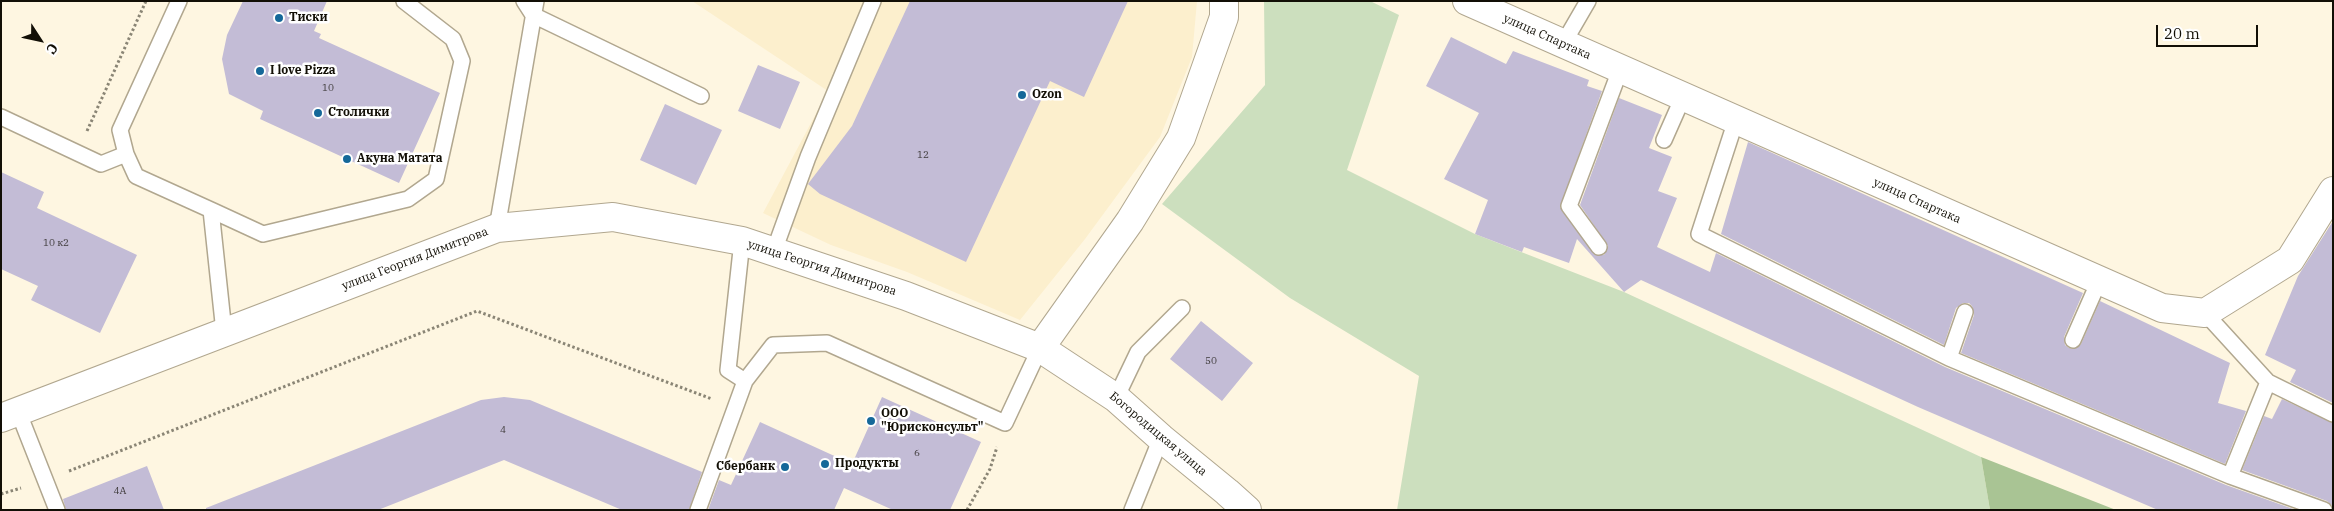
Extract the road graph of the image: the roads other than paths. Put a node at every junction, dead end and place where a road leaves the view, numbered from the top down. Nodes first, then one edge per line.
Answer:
1 (179, 1) edge
2 (404, 1) edge
3 (524, 1) edge
4 (874, 1) edge
5 (1224, 1) edge
6 (1588, 1) edge
7 (1478, 4) edge
8 (534, 8) edge
9 (1563, 44) junction
10 (1620, 70) junction
11 (701, 96) dead end
12 (1683, 97) junction
13 (1, 117) edge
14 (1736, 120) junction
15 (1664, 140) dead end
16 (126, 154) junction
17 (2333, 190) edge
18 (211, 210) junction
19 (497, 228) junction
20 (742, 241) junction
21 (1599, 247) dead end
22 (774, 251) junction
23 (2099, 281) junction
24 (1182, 308) dead end
25 (1966, 312) dead end
26 (2205, 313) junction
27 (224, 332) junction
28 (2073, 340) dead end
29 (1040, 348) junction
30 (1948, 358) junction
31 (745, 381) junction
32 (2268, 382) junction
33 (1116, 398) junction
34 (2333, 414) edge
35 (10, 415) edge
36 (1161, 438) junction
37 (2230, 476) junction
38 (1231, 504) edge
39 (57, 510) edge
40 (698, 510) edge
41 (1132, 510) edge
42 (2324, 510) edge

1 - 16 lane
2 - 18 lane
3 - 8 lane
4 - 22 lane
5 - 29 street
6 - 9 lane
7 - 9 street, улица Спартака
8 - 11 lane
8 - 19 lane
9 - 10 street, улица Спартака
10 - 12 street, улица Спартака
10 - 21 lane
12 - 14 street, улица Спартака
12 - 15 lane
13 - 16 lane
14 - 23 street, улица Спартака
14 - 30 lane
16 - 18 lane
17 - 26 street
18 - 27 lane
19 - 20 street, улица Георгия Димитрова
19 - 27 street, улица Георгия Димитрова
20 - 22 street, улица Георгия Димитрова
20 - 31 lane
22 - 29 street, улица Георгия Димитрова
23 - 26 street, улица Спартака
23 - 28 lane
24 - 33 lane
25 - 30 lane
26 - 32 lane
27 - 35 street, улица Георгия Димитрова
29 - 31 lane
29 - 33 street, Богородицкая улица
30 - 37 lane
31 - 40 lane
32 - 34 lane
32 - 37 lane
33 - 36 street, Богородицкая улица
35 - 39 lane
36 - 38 street, Богородицкая улица
36 - 41 lane
37 - 42 lane

